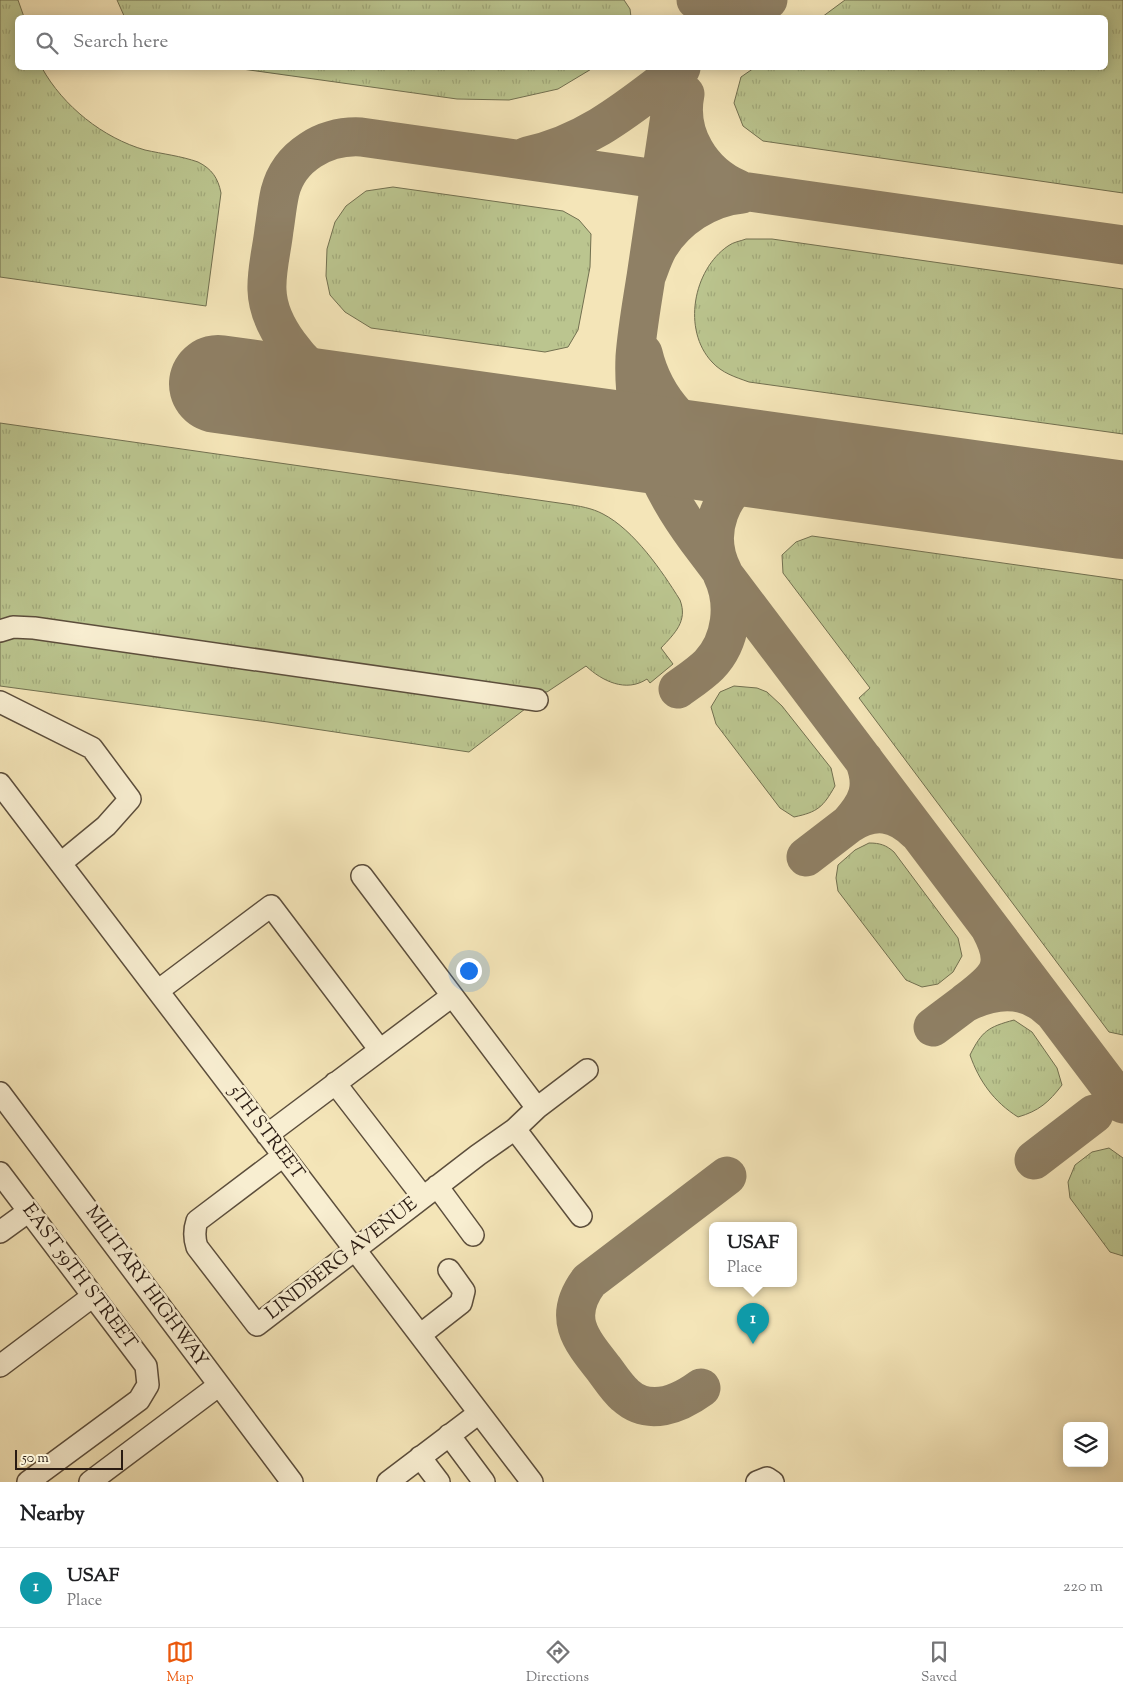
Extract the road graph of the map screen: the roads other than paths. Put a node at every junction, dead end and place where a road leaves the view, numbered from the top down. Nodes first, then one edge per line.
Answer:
1 (0, 631) edge
2 (537, 700) dead end
3 (0, 702) edge
4 (0, 784) edge
5 (61, 863) junction
6 (362, 876) dead end
7 (159, 990) junction
8 (452, 996) junction
9 (380, 1050) junction
10 (587, 1070) dead end
11 (336, 1083) junction
12 (0, 1092) edge
13 (537, 1108) junction
14 (515, 1129) junction
15 (267, 1135) junction
16 (283, 1156) junction
17 (0, 1173) edge
18 (430, 1191) junction
19 (28, 1211) junction
20 (581, 1216) dead end
21 (0, 1232) edge
22 (473, 1235) dead end
23 (354, 1249) junction
24 (449, 1270) dead end
25 (93, 1296) junction
26 (420, 1335) junction
27 (0, 1366) edge
28 (218, 1386) junction
29 (479, 1412) junction
30 (449, 1435) junction
31 (420, 1457) junction
32 (28, 1482) edge
33 (90, 1482) edge
34 (292, 1482) edge
35 (388, 1482) edge
36 (438, 1482) edge
37 (484, 1482) edge
38 (532, 1482) edge

1 - 2 street
3 - 5 street
4 - 5 street, 5TH STREET
5 - 7 street, 5TH STREET
6 - 8 street
7 - 9 street
7 - 15 street, 5TH STREET
8 - 9 street
8 - 13 street
9 - 11 street
10 - 13 street, LINDBERG AVENUE
11 - 15 street
11 - 18 street
12 - 28 street, MILITARY HIGHWAY
13 - 14 street, LINDBERG AVENUE
14 - 18 street, LINDBERG AVENUE
14 - 20 street
15 - 16 street, 5TH STREET
16 - 23 street, 5TH STREET
16 - 23 street, LINDBERG AVENUE
17 - 19 street, EAST 59TH STREET
18 - 22 street
18 - 23 street, LINDBERG AVENUE
19 - 21 street
19 - 25 street, EAST 59TH STREET
23 - 26 street, 5TH STREET
24 - 26 street
25 - 27 street
25 - 32 street, EAST 59TH STREET
26 - 29 street, 5TH STREET
28 - 33 street
28 - 34 street, MILITARY HIGHWAY
29 - 30 street
29 - 38 street, 5TH STREET
30 - 31 street
30 - 37 street
31 - 35 street
31 - 36 street

